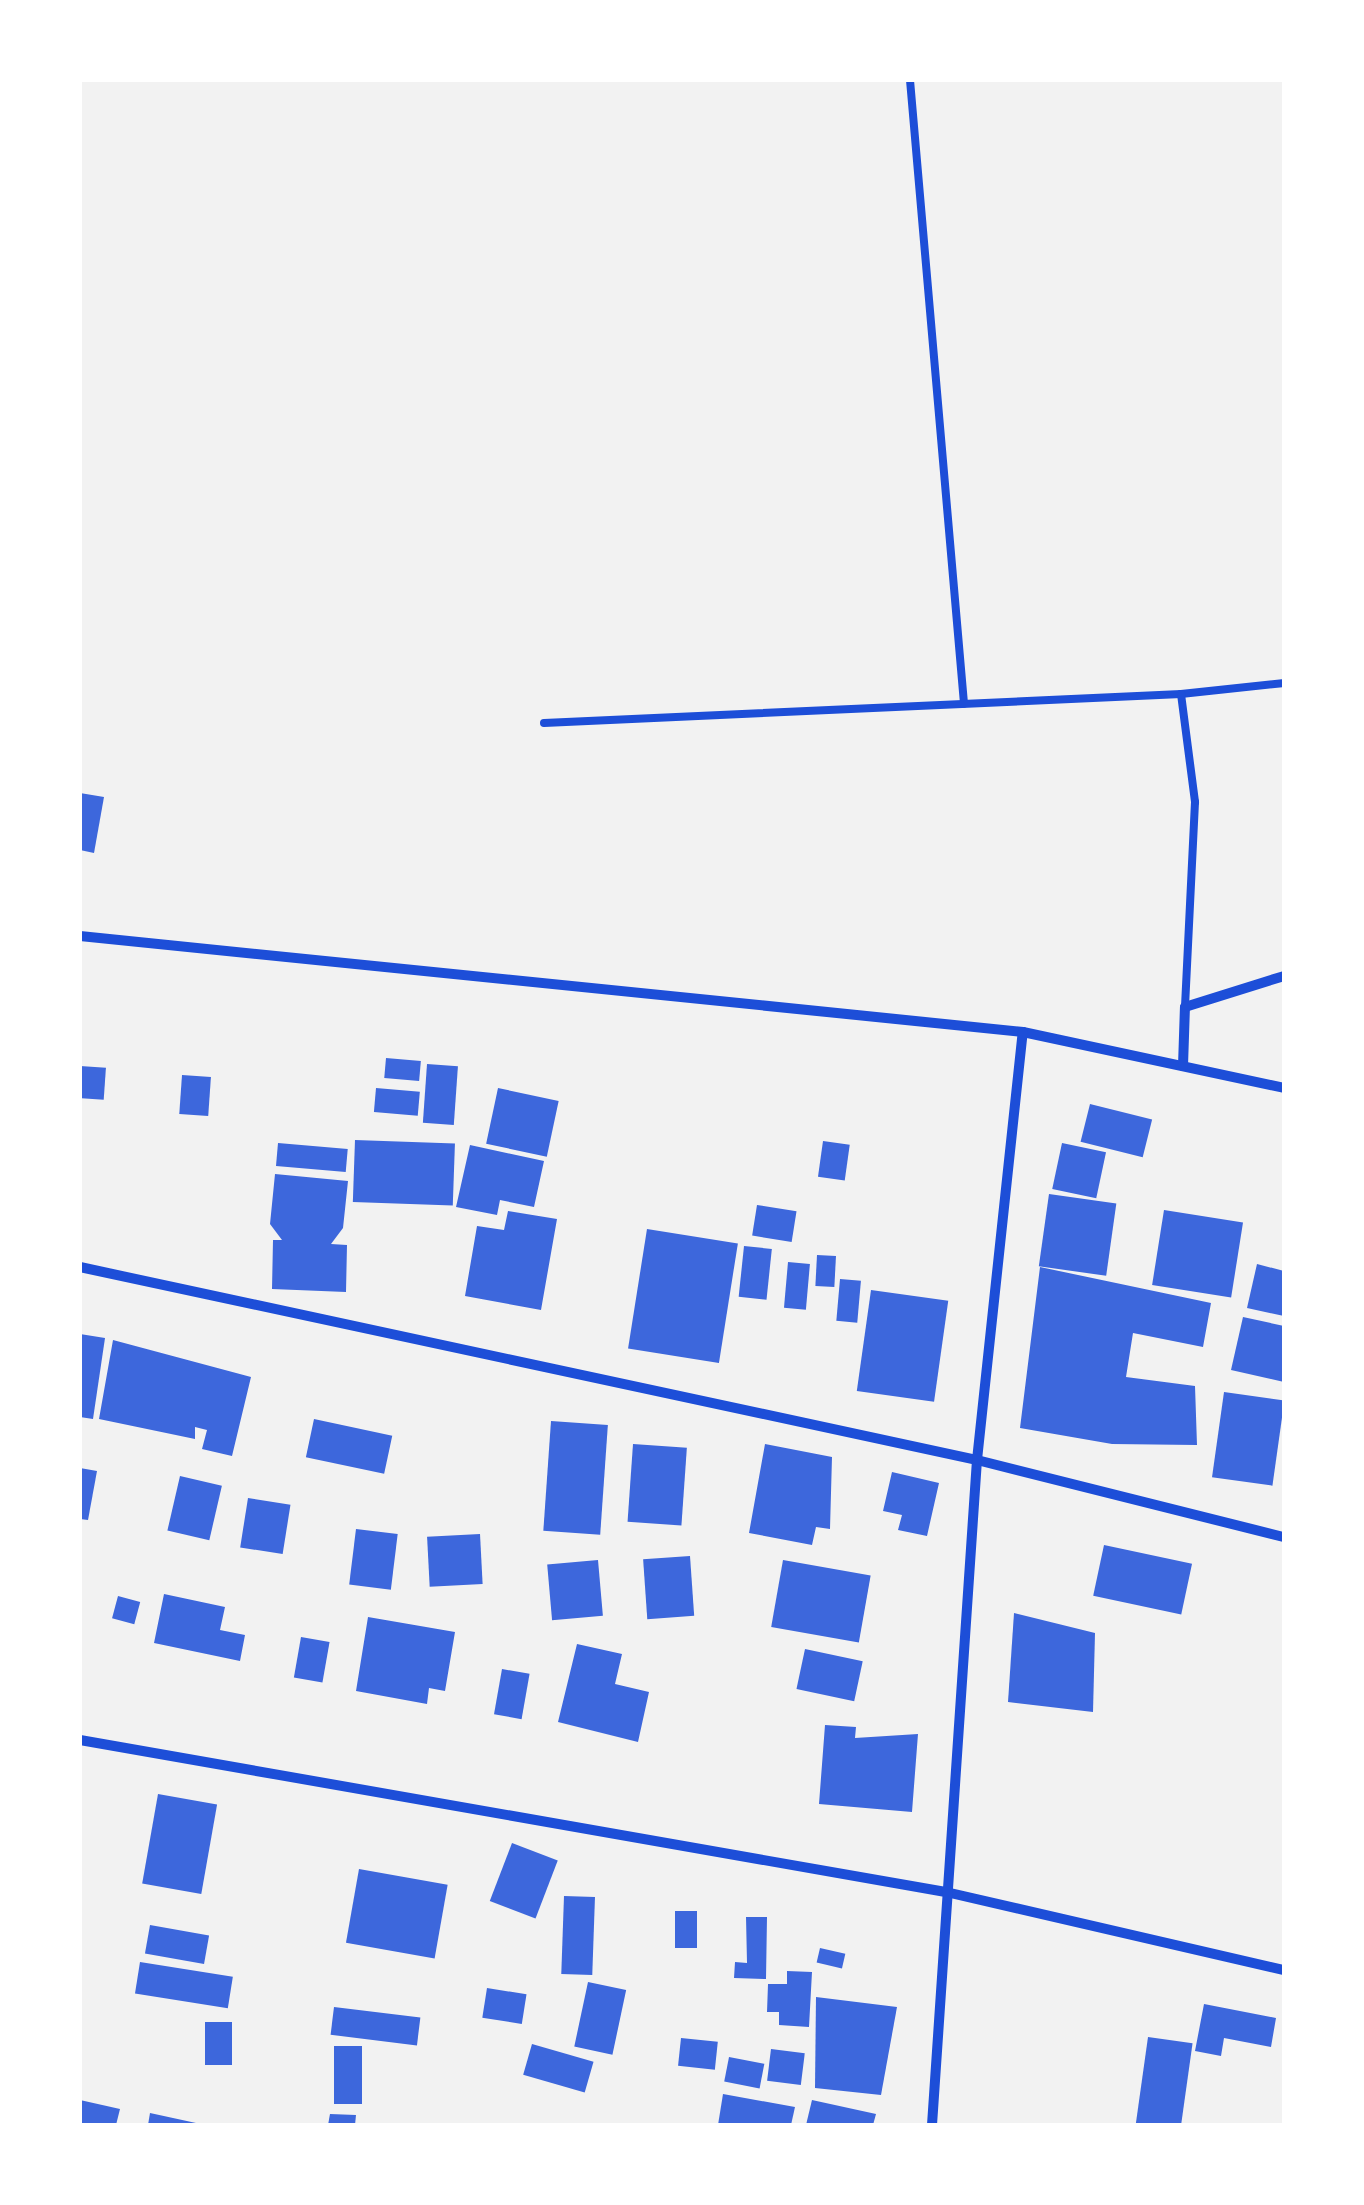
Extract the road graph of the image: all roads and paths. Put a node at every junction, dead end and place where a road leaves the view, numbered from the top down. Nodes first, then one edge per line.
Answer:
1 (910, 80) edge
2 (1284, 683) edge
3 (1182, 694) junction
4 (964, 704) junction
5 (544, 723) dead end
6 (80, 936) edge
7 (1284, 976) edge
8 (1185, 1007) junction
9 (1023, 1032) junction
10 (1182, 1066) junction
11 (1284, 1088) edge
12 (80, 1267) edge
13 (977, 1460) junction
14 (1284, 1537) edge
15 (80, 1740) edge
16 (946, 1892) junction
17 (1284, 1970) edge
18 (932, 2125) edge

1 - 4 lane
2 - 3 lane
3 - 4 lane
3 - 8 lane
4 - 5 lane
6 - 9 street
7 - 8 street
8 - 10 street
9 - 10 street
9 - 13 street
10 - 11 street
12 - 13 street
13 - 14 street
13 - 16 street
15 - 16 street
16 - 17 street
16 - 18 street

